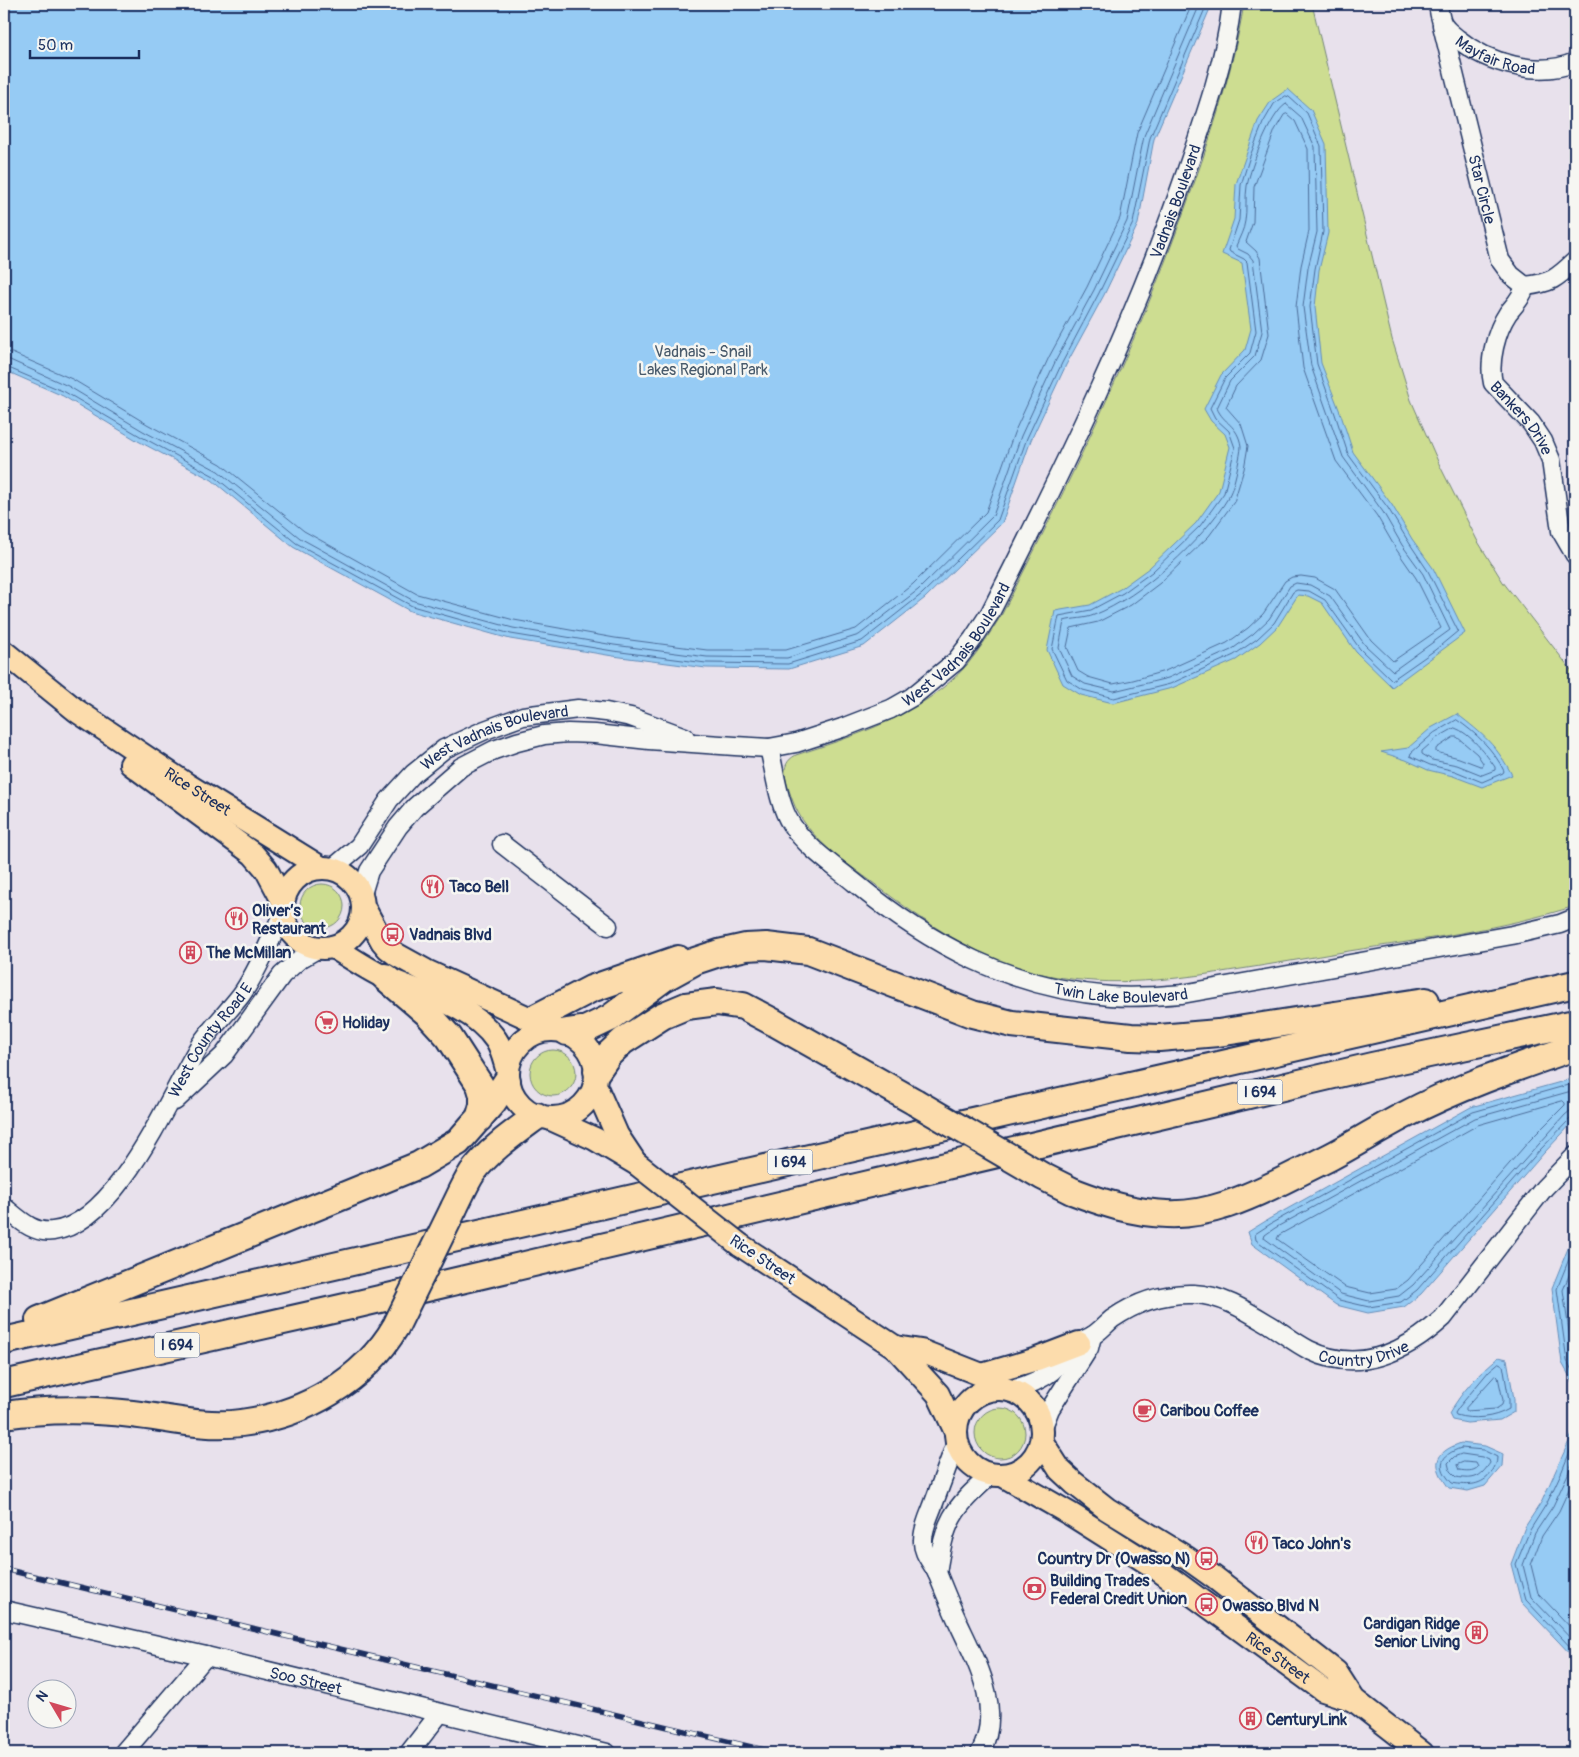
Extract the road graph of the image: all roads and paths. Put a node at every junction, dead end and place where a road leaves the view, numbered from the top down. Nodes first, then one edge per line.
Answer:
1 (1232, 4) edge
2 (1438, 4) edge
3 (1442, 25) junction
4 (1575, 62) edge
5 (1575, 261) edge
6 (1525, 286) junction
7 (1097, 392) joint
8 (1575, 555) edge
9 (4, 652) edge
10 (77, 711) junction
11 (700, 743) junction
12 (769, 748) junction
13 (502, 844) dead end
14 (326, 867) junction
15 (363, 901) junction
16 (283, 908) junction
17 (1575, 918) edge
18 (608, 926) dead end
19 (766, 946) junction
20 (326, 948) junction
21 (385, 978) junction
22 (1575, 979) edge
23 (1575, 984) edge
24 (1575, 1023) edge
25 (551, 1027) junction
26 (1575, 1047) edge
27 (507, 1075) junction
28 (596, 1078) junction
29 (164, 1112) junction
30 (544, 1118) junction
31 (479, 1119) junction
32 (1575, 1156) edge
33 (637, 1164) junction
34 (4, 1207) edge
35 (4, 1335) edge
36 (1086, 1340) junction
37 (4, 1341) edge
38 (895, 1347) junction
39 (4, 1384) edge
40 (997, 1385) junction
41 (4, 1415) edge
42 (1042, 1435) junction
43 (956, 1437) junction
44 (997, 1476) junction
45 (937, 1573) junction
46 (4, 1610) edge
47 (206, 1656) junction
48 (1354, 1700) junction
49 (440, 1714) junction
50 (122, 1753) edge
51 (409, 1753) edge
52 (607, 1753) edge
53 (980, 1753) edge
54 (1422, 1753) edge

1 - 7 street, Vadnais Boulevard
2 - 3 street, Mayfair Road
3 - 4 street, Mayfair Road
3 - 6 street, Star Circle
5 - 6 street
6 - 8 street, Bankers Drive
7 - 12 street, West Vadnais Boulevard
9 - 10 main road, Rice Street
10 - 14 main road, Rice Street
10 - 16 main road, Rice Street
11 - 12 street, West Vadnais Boulevard
11 - 14 street, West Vadnais Boulevard
11 - 15 street, West Vadnais Boulevard
12 - 17 street, Twin Lake Boulevard
13 - 18 street
14 - 15 main road
14 - 16 main road
15 - 20 main road
15 - 25 main road
16 - 20 main road
16 - 29 street, West County Road E
19 - 22 highway
19 - 25 highway
19 - 25 highway
20 - 21 main road
20 - 29 street, West County Road E
21 - 27 main road
21 - 31 highway
23 - 37 highway, I 694
24 - 39 highway, I 694
25 - 27 main road
25 - 28 main road
26 - 28 highway, bridge
27 - 30 main road
27 - 31 highway
28 - 30 main road
28 - 33 main road, Rice Street
29 - 34 street, West County Road E
30 - 33 main road, Rice Street
30 - 41 highway, bridge
31 - 35 highway
32 - 36 street, Country Drive
33 - 38 main road, Rice Street, bridge
36 - 40 main road
36 - 40 street, Country Drive
36 - 42 street, Country Drive
38 - 40 main road, Rice Street
38 - 43 main road, Rice Street
40 - 42 main road
40 - 43 main road
42 - 44 main road
42 - 48 main road, Rice Street
43 - 44 main road
43 - 45 street
44 - 45 street
44 - 48 main road, Rice Street
45 - 53 street
46 - 47 street, Soo Street
47 - 49 street, Soo Street
47 - 50 street
48 - 54 main road, Rice Street
49 - 51 street
49 - 52 street, Soo Street

